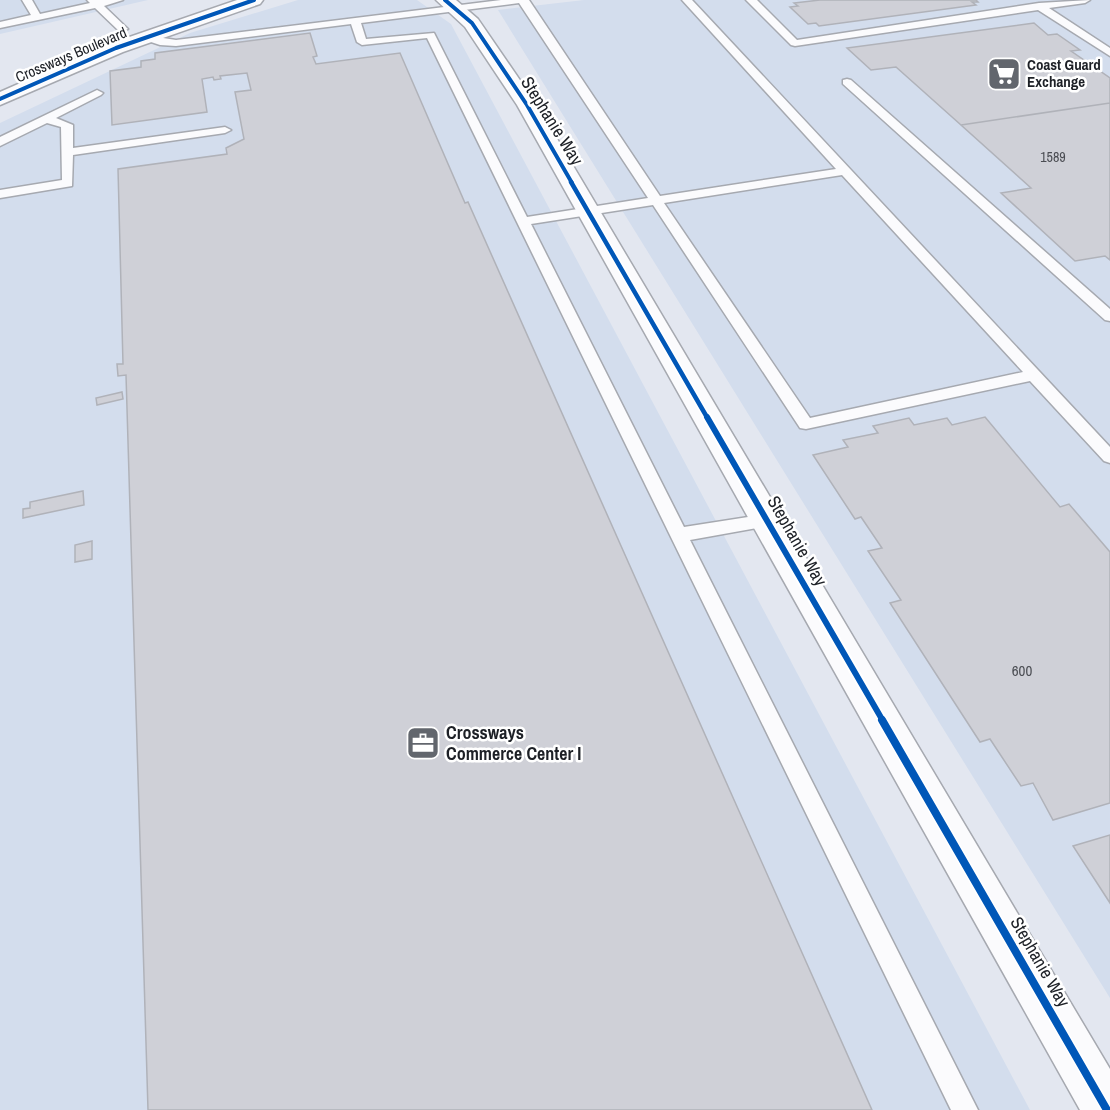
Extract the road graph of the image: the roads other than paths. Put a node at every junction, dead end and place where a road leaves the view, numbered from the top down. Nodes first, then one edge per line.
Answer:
1 (27, 0) edge
2 (118, 0) edge
3 (208, 0) edge
4 (254, 0) edge
5 (523, 0) edge
6 (687, 0) edge
7 (751, 0) edge
8 (1085, 0) edge
9 (94, 2) edge
10 (451, 4) edge
11 (1044, 4) edge
12 (37, 17) junction
13 (355, 21) junction
14 (0, 25) edge
15 (123, 29) junction
16 (144, 38) junction
17 (1110, 53) edge
18 (0, 79) edge
19 (847, 82) dead end
20 (97, 93) dead end
21 (0, 99) edge
22 (47, 119) junction
23 (225, 129) dead end
24 (1, 142) edge
25 (67, 152) junction
26 (0, 155) edge
27 (845, 171) junction
28 (0, 194) edge
29 (656, 201) junction
30 (589, 212) junction
31 (523, 221) junction
32 (1110, 317) edge
33 (1033, 375) junction
34 (1110, 457) edge
35 (768, 520) junction
36 (679, 536) junction
37 (965, 1110) edge
38 (1107, 1110) edge

1 - 12 lane
2 - 9 lane
3 - 15 street, Crossways Boulevard
4 - 16 street, Crossways Boulevard
5 - 10 lane
5 - 29 lane
6 - 27 lane
7 - 11 lane
8 - 11 lane
9 - 12 lane
9 - 15 lane
10 - 13 lane
10 - 30 street, Stephanie Way
11 - 17 lane
12 - 14 lane
13 - 16 lane
13 - 31 lane
15 - 18 street, Crossways Boulevard
16 - 21 street, Crossways Boulevard
19 - 32 lane
20 - 22 lane
22 - 24 lane
22 - 25 lane
23 - 25 lane
24 - 26 lane
25 - 28 lane
27 - 29 lane
27 - 33 lane
29 - 30 lane
29 - 33 lane
30 - 31 lane
30 - 35 street, Stephanie Way
31 - 36 lane
33 - 34 lane
35 - 36 lane
35 - 38 street, Stephanie Way
36 - 37 lane

